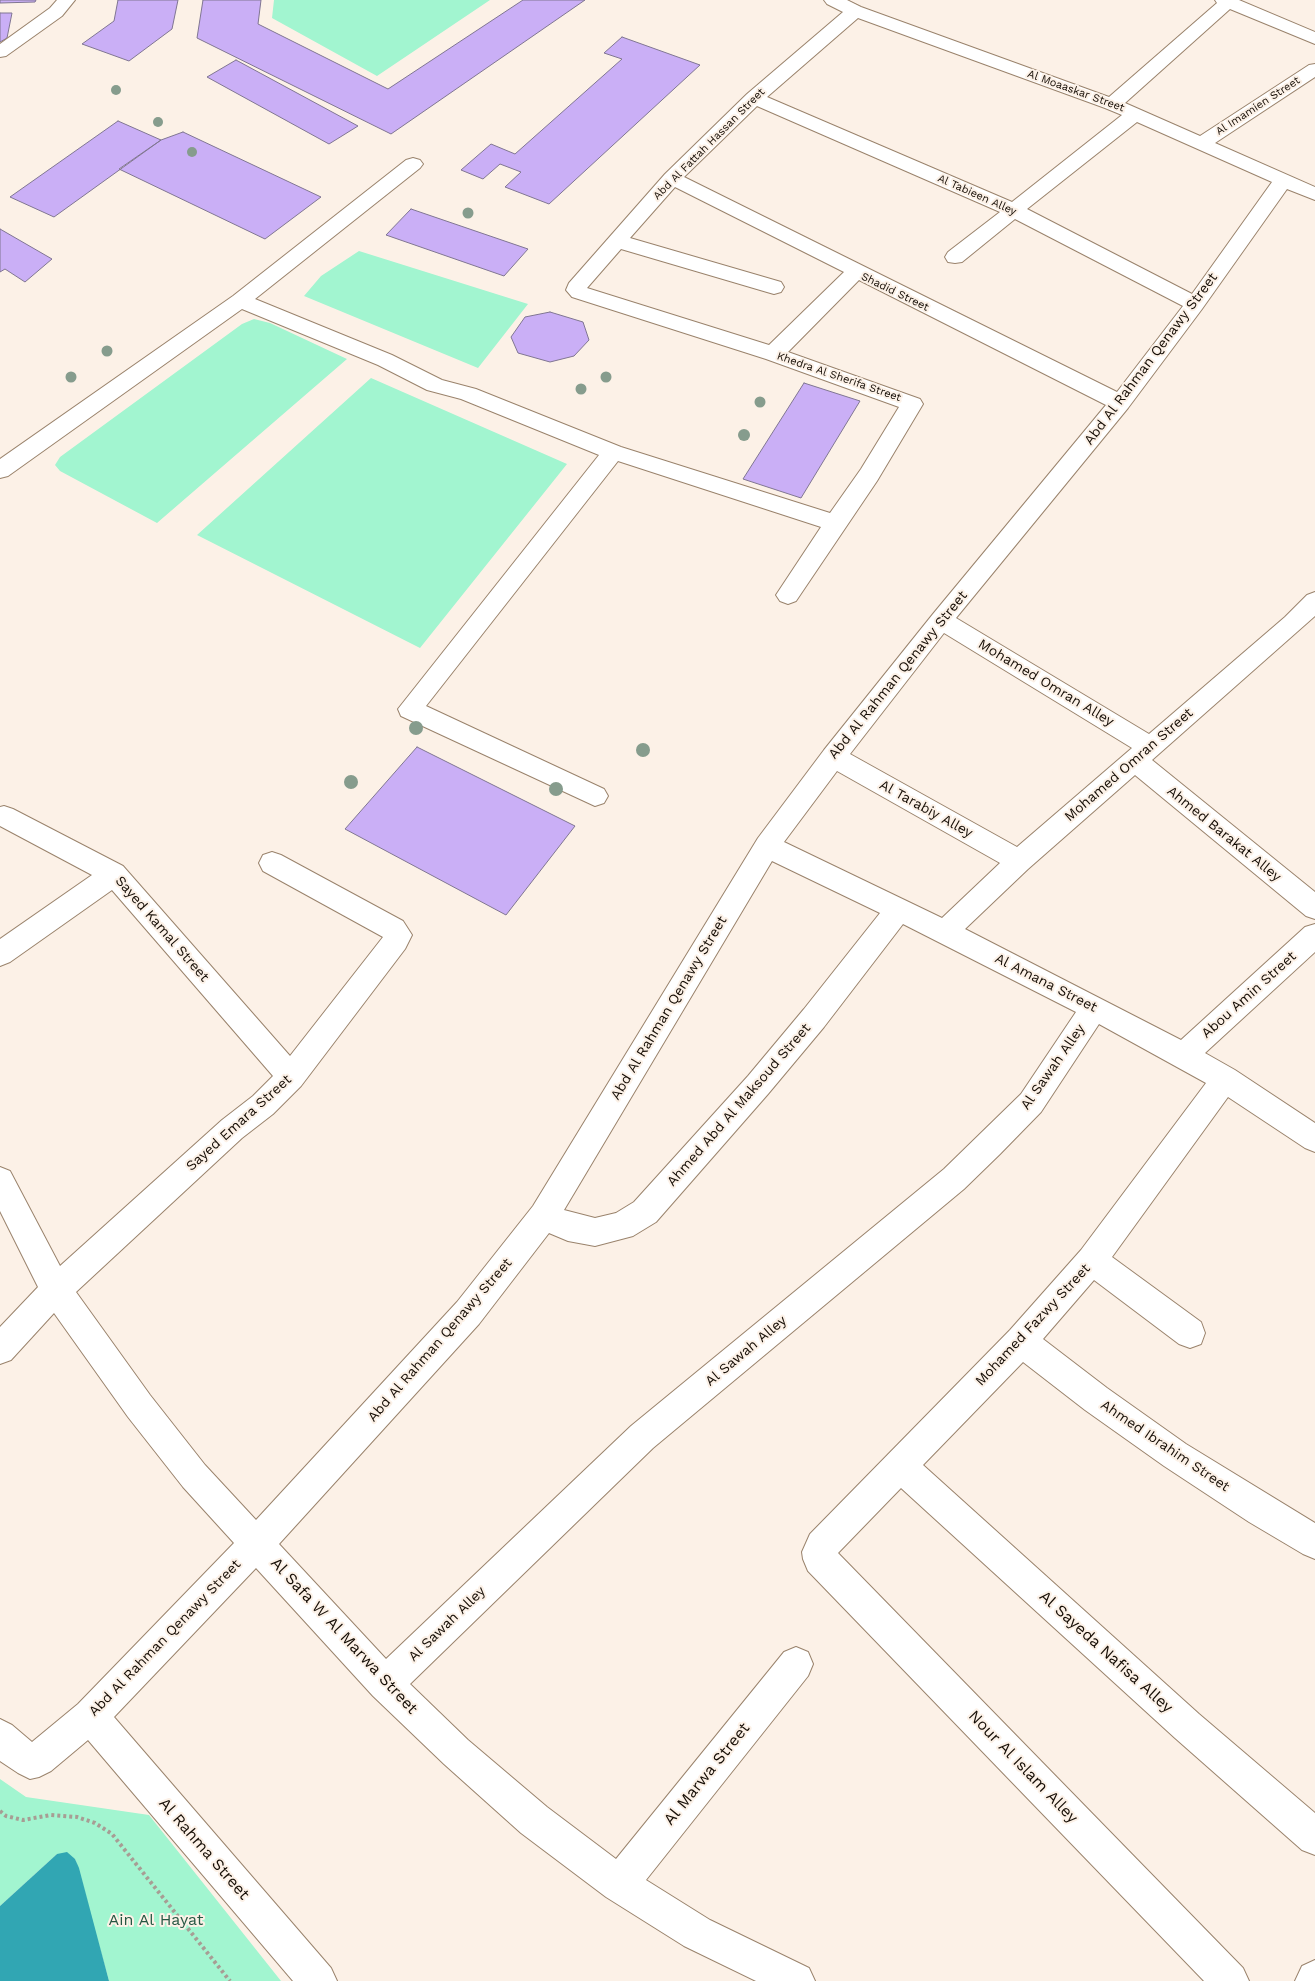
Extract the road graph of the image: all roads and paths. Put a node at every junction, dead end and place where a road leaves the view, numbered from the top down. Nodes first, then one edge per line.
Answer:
1 (66, 0) edge
2 (832, 0) edge
3 (1226, 1) edge
4 (855, 11) junction
5 (1315, 39) edge
6 (0, 52) edge
7 (1315, 69) edge
8 (754, 98) junction
9 (1112, 104) junction
10 (1135, 114) junction
11 (1200, 144) junction
12 (414, 164) dead end
13 (672, 178) junction
14 (1283, 180) junction
15 (1315, 194) edge
16 (1015, 211) junction
17 (617, 241) junction
18 (954, 257) dead end
19 (856, 272) junction
20 (774, 287) dead end
21 (576, 290) joint
22 (240, 301) junction
23 (1195, 304) junction
24 (773, 354) junction
25 (1120, 403) junction
26 (612, 452) junction
27 (0, 470) edge
28 (835, 523) junction
29 (788, 596) dead end
30 (1315, 601) edge
31 (941, 620) junction
32 (1142, 753) junction
33 (833, 757) junction
34 (595, 796) dead end
35 (4, 816) dead end
36 (767, 846) junction
37 (1019, 861) junction
38 (272, 863) dead end
39 (114, 874) junction
40 (1315, 908) edge
41 (898, 910) junction
42 (945, 932) junction
43 (1315, 935) edge
44 (0, 954) edge
45 (1094, 1008) junction
46 (1184, 1055) junction
47 (291, 1077) junction
48 (1225, 1079) junction
49 (1315, 1139) edge
50 (0, 1181) edge
51 (544, 1216) junction
52 (1092, 1260) junction
53 (56, 1290) junction
54 (1190, 1333) dead end
55 (1021, 1341) junction
56 (0, 1349) edge
57 (899, 1465) junction
58 (1315, 1542) edge
59 (257, 1543) junction
60 (819, 1552) joint
61 (796, 1664) dead end
62 (385, 1684) junction
63 (90, 1716) junction
64 (0, 1737) edge
65 (0, 1811) edge
66 (1315, 1837) edge
67 (618, 1884) junction
68 (758, 1973) edge
69 (230, 1981) edge
70 (318, 1981) edge
71 (796, 1981) edge
72 (1230, 1981) edge

1 - 6 street
2 - 4 street, Al Moaaskar Street
3 - 5 street
3 - 9 street
4 - 8 street, Abd Al Fattah Hassan Street
4 - 9 street, Al Moaaskar Street
7 - 11 street, Al Imamien Street
8 - 13 street, Abd Al Fattah Hassan Street
8 - 16 street, Al Tabieen Alley
9 - 10 street, Al Moaaskar Street
10 - 11 street, Al Moaaskar Street
10 - 16 street
11 - 14 street, Al Moaaskar Street
12 - 22 street
13 - 17 street, Abd Al Fattah Hassan Street
13 - 19 street, Shadid Street
14 - 15 street, Al Moaaskar Street
14 - 23 street, Abd Al Rahman Qenawy Street
16 - 18 street
16 - 23 street, Al Tabieen Alley
17 - 20 street
17 - 21 street, Abd Al Fattah Hassan Street
19 - 24 street
19 - 25 street, Shadid Street
21 - 24 street, Khedra Al Sherifa Street
22 - 26 street
22 - 27 street
23 - 25 street, Abd Al Rahman Qenawy Street
24 - 28 street, Khedra Al Sherifa Street
25 - 31 street, Abd Al Rahman Qenawy Street
26 - 28 street
26 - 34 street
28 - 29 street, Khedra Al Sherifa Street
30 - 32 street, Mohamed Omran Street
31 - 32 street, Mohamed Omran Alley
31 - 33 street, Abd Al Rahman Qenawy Street
32 - 37 street, Mohamed Omran Street
32 - 40 street, Ahmed Barakat Alley
33 - 36 street, Abd Al Rahman Qenawy Street
33 - 37 street, Al Tarabiy Alley
35 - 39 street, Sayed Kamal Street
36 - 41 street, Al Amana Street
36 - 51 street, Abd Al Rahman Qenawy Street
37 - 42 street, Mohamed Omran Street
38 - 47 street, Sayed Emara Street
39 - 44 street
39 - 47 street, Sayed Kamal Street
41 - 42 street, Al Amana Street
41 - 51 street, Ahmed Abd Al Maksoud Street
42 - 45 street, Al Amana Street
43 - 46 street, Abou Amin Street
45 - 46 street, Al Amana Street
45 - 62 street, Al Sawah Alley
46 - 48 street, Al Amana Street
47 - 53 street, Sayed Emara Street
48 - 49 street, Al Amana Street
48 - 52 street, Mohamed Fazwy Street
50 - 53 street, Al Safa W Al Marwa Street
51 - 59 street, Abd Al Rahman Qenawy Street
52 - 54 street
52 - 55 street, Mohamed Fazwy Street
53 - 56 street, Sayed Emara Street
53 - 59 street, Al Safa W Al Marwa Street
55 - 57 street, Mohamed Fazwy Street
55 - 58 street, Ahmed Ibrahim Street
57 - 60 street, Mohamed Fazwy Street
57 - 66 street, Al Sayeda Nafisa Alley
59 - 62 street, Al Safa W Al Marwa Street
59 - 63 street, Abd Al Rahman Qenawy Street
60 - 72 street, Nour Al Islam Alley
61 - 67 street, Al Marwa Street
62 - 67 street, Al Safa W Al Marwa Street
63 - 64 street, Abd Al Rahman Qenawy Street
63 - 70 street, Al Rahma Street
65 - 69 path
67 - 68 street, Al Safa W Al Marwa Street
68 - 71 street, Al Safa W Al Marwa Street

